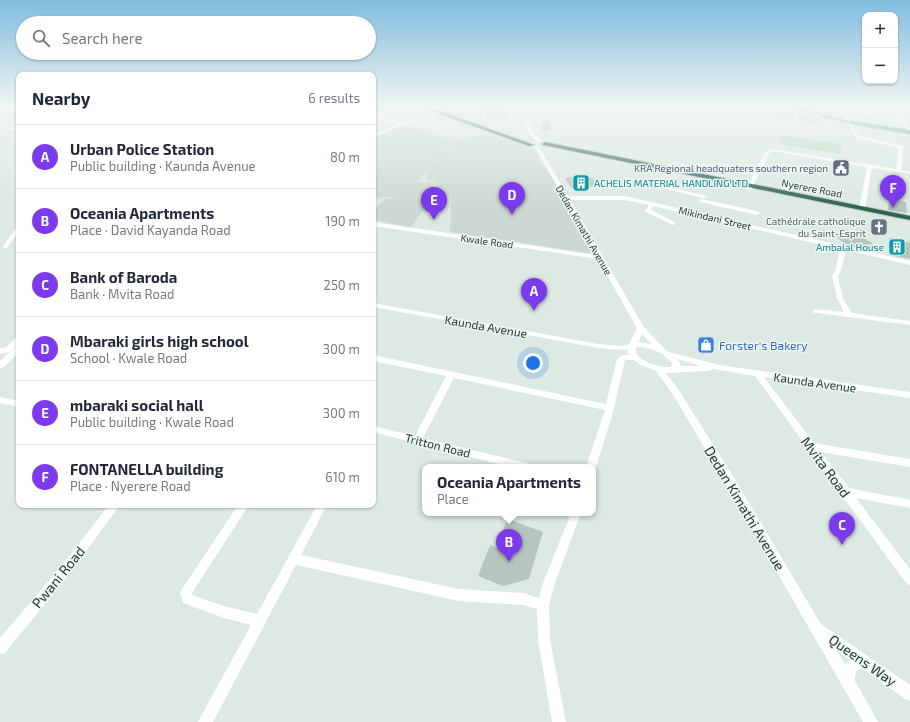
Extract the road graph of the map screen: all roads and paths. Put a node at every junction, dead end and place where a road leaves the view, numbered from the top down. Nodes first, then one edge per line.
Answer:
1 (526, 141) edge
2 (535, 141) edge
3 (872, 141) edge
4 (537, 144) junction
5 (870, 166) junction
6 (898, 171) junction
7 (910, 173) edge
8 (665, 187) dead end
9 (750, 187) junction
10 (566, 198) junction
11 (700, 203) junction
12 (652, 204) junction
13 (848, 207) junction
14 (862, 208) junction
15 (878, 212) junction
16 (757, 213) dead end
17 (910, 219) edge
18 (673, 223) dead end
19 (376, 224) edge
20 (16, 232) edge
21 (5, 247) dead end
22 (843, 248) junction
23 (600, 257) junction
24 (910, 263) edge
25 (376, 306) edge
26 (817, 311) dead end
27 (849, 315) junction
28 (910, 324) edge
29 (641, 328) junction
30 (16, 342) edge
31 (633, 345) junction
32 (598, 346) junction
33 (4, 350) edge
34 (16, 350) edge
35 (16, 352) edge
36 (665, 353) junction
37 (376, 359) edge
38 (637, 359) junction
39 (0, 366) edge
40 (720, 368) junction
41 (659, 369) junction
42 (674, 369) junction
43 (757, 373) junction
44 (451, 374) junction
45 (675, 391) junction
46 (910, 395) edge
47 (0, 400) edge
48 (16, 403) edge
49 (609, 408) junction
50 (376, 430) edge
51 (417, 440) junction
52 (810, 446) junction
53 (910, 463) edge
54 (514, 464) edge
55 (592, 464) edge
56 (845, 492) junction
57 (910, 504) edge
58 (113, 508) edge
59 (242, 508) edge
60 (320, 508) edge
61 (575, 516) edge
62 (294, 559) junction
63 (910, 579) edge
64 (543, 605) junction
65 (259, 621) junction
66 (815, 627) junction
67 (0, 648) edge
68 (862, 661) junction
69 (848, 682) junction
70 (910, 694) edge
71 (205, 722) edge
72 (559, 722) edge
73 (871, 722) edge

1 - 4 highway, Nyerere Road
2 - 4 street, Dedan Kimathi Avenue
3 - 6 street
4 - 9 highway, Nyerere Road
4 - 10 street, Dedan Kimathi Avenue
5 - 6 street
5 - 9 street
5 - 14 street
6 - 7 street
8 - 11 street
9 - 13 highway, Nyerere Road
10 - 12 street, Mikindani Street
10 - 23 street, Dedan Kimathi Avenue
11 - 12 street, Mikindani Street
11 - 16 street
11 - 22 street, Mikindani Street
12 - 18 street
13 - 14 highway, Nyerere Road
13 - 15 highway, Nyerere Road
14 - 15 highway, Nyerere Road
15 - 17 highway, Nyerere Road
19 - 23 street, Kwale Road
20 - 21 street
22 - 24 street, Mikindani Street
22 - 27 street
23 - 29 street, Dedan Kimathi Avenue
25 - 32 street, Kaunda Avenue
26 - 27 street
27 - 28 street
29 - 31 street
29 - 36 street, Dedan Kimathi Avenue
30 - 33 street
31 - 32 street
31 - 36 street
31 - 38 street
32 - 38 street
33 - 34 street
35 - 39 street
36 - 40 street
36 - 42 street, Dedan Kimathi Avenue
37 - 44 street
38 - 41 street
38 - 49 street
40 - 42 street
40 - 43 street, Kaunda Avenue
41 - 42 street
41 - 45 street, Dedan Kimathi Avenue
42 - 45 street, Dedan Kimathi Avenue
43 - 46 street, Kaunda Avenue
43 - 52 street, Mvita Road
44 - 49 street
44 - 51 street
45 - 66 street, Dedan Kimathi Avenue
47 - 48 street
49 - 55 street
50 - 51 street, Tritton Road
51 - 54 street, Tritton Road
52 - 53 street
52 - 56 street, Mvita Road
56 - 57 street
56 - 63 street, Mvita Road
58 - 67 street, Pwani Road
59 - 65 street
60 - 62 street
61 - 64 street
62 - 64 street
62 - 65 street
64 - 72 street
65 - 71 street
66 - 68 street, Queens Way
66 - 69 street, Dedan Kimathi Avenue
68 - 69 street
68 - 70 street, Queens Way
69 - 73 street, Dedan Kimathi Avenue

